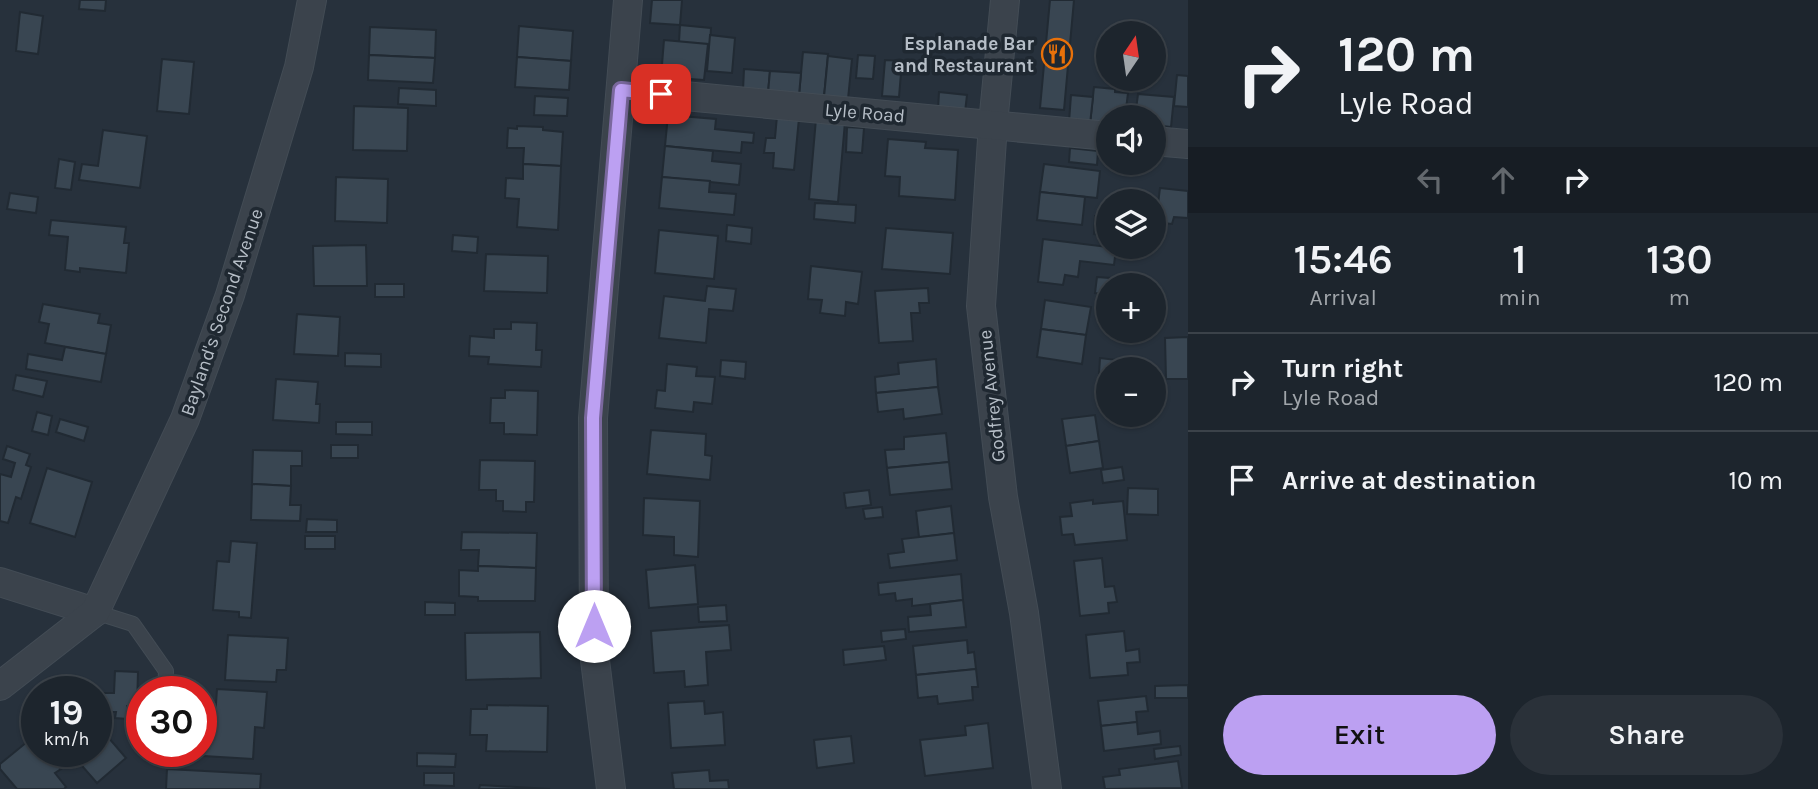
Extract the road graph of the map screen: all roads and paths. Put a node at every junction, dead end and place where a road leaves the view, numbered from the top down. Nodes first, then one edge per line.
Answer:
1 (312, 0) edge
2 (628, 0) edge
3 (1005, 0) edge
4 (621, 90) junction
5 (993, 124) junction
6 (1096, 135) edge
7 (1166, 142) edge
8 (1188, 144) edge
9 (0, 582) edge
10 (95, 611) junction
11 (166, 676) edge
12 (0, 686) edge
13 (611, 789) edge
14 (1047, 789) edge

1 - 10 street, Bayland's Second Avenue
2 - 4 street
3 - 5 street, Godfrey Avenue
4 - 5 street, Lyle Road
4 - 13 street
5 - 6 street, Lyle Road
5 - 14 street, Godfrey Avenue
7 - 8 street
9 - 10 street
10 - 11 lane
10 - 12 street

